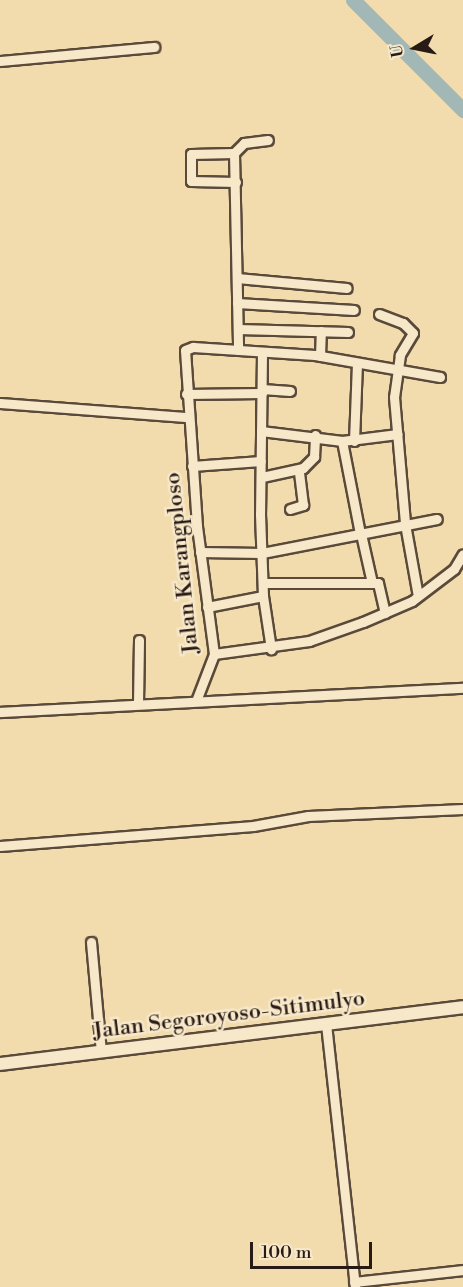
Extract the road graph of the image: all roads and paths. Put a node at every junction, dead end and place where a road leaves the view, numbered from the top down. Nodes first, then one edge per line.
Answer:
1 (154, 47) dead end
2 (0, 62) edge
3 (268, 140) dead end
4 (234, 153) junction
5 (236, 182) junction
6 (237, 278) junction
7 (347, 288) dead end
8 (237, 303) junction
9 (354, 310) dead end
10 (379, 314) dead end
11 (238, 328) junction
12 (321, 331) junction
13 (348, 332) dead end
14 (238, 350) junction
15 (262, 353) junction
16 (320, 357) junction
17 (357, 364) junction
18 (397, 370) junction
19 (440, 377) dead end
20 (262, 391) junction
21 (290, 392) dead end
22 (186, 394) junction
23 (0, 404) edge
24 (188, 417) junction
25 (261, 431) junction
26 (398, 434) junction
27 (315, 435) junction
28 (342, 441) junction
29 (354, 441) junction
30 (261, 461) junction
31 (192, 465) junction
32 (299, 470) junction
33 (262, 477) junction
34 (290, 509) dead end
35 (437, 519) dead end
36 (405, 524) junction
37 (360, 534) junction
38 (201, 552) junction
39 (262, 553) junction
40 (463, 554) edge
41 (263, 583) junction
42 (372, 583) junction
43 (263, 596) junction
44 (418, 596) junction
45 (207, 608) junction
46 (385, 613) junction
47 (139, 640) dead end
48 (271, 649) junction
49 (214, 654) junction
50 (463, 688) edge
51 (196, 701) junction
52 (138, 704) junction
53 (0, 712) edge
54 (463, 809) edge
55 (0, 846) edge
56 (91, 942) dead end
57 (463, 1007) edge
58 (326, 1024) junction
59 (101, 1052) junction
60 (0, 1064) edge
61 (463, 1270) edge
62 (354, 1285) edge

1 - 2 street
3 - 4 street
4 - 5 street
4 - 5 street
5 - 6 street
6 - 7 street
6 - 8 street
8 - 9 street
8 - 11 street
10 - 18 street
11 - 12 street
11 - 14 street
12 - 13 street
12 - 16 street
14 - 15 street
14 - 22 street, Jalan Karangploso
15 - 16 street
15 - 20 street
16 - 17 street
17 - 18 street
17 - 29 street
18 - 19 street
18 - 26 street
20 - 21 street
20 - 22 street
20 - 25 street
22 - 24 street, Jalan Karangploso
23 - 24 street
24 - 31 street, Jalan Karangploso
25 - 27 street
25 - 30 street
26 - 29 street
26 - 36 street
27 - 28 street
27 - 32 street
28 - 29 street
28 - 37 street
30 - 31 street
30 - 33 street
31 - 38 street, Jalan Karangploso
32 - 33 street
32 - 34 street
33 - 39 street
35 - 36 street
36 - 37 street
36 - 44 street
37 - 39 street
37 - 42 street
38 - 39 street
38 - 45 street, Jalan Karangploso
39 - 41 street
40 - 44 street
41 - 42 street
41 - 43 street
42 - 46 street
43 - 45 street
43 - 48 street
44 - 46 street
45 - 49 street, Jalan Karangploso
46 - 48 street
47 - 52 street
48 - 49 street
49 - 51 street, Jalan Karangploso
50 - 51 street
51 - 52 street
52 - 53 street
54 - 55 street
56 - 59 street
57 - 58 main road, Jalan Segoroyoso-Sitimulyo
58 - 59 main road, Jalan Segoroyoso-Sitimulyo
58 - 62 street
59 - 60 main road, Jalan Segoroyoso-Sitimulyo
61 - 62 street

